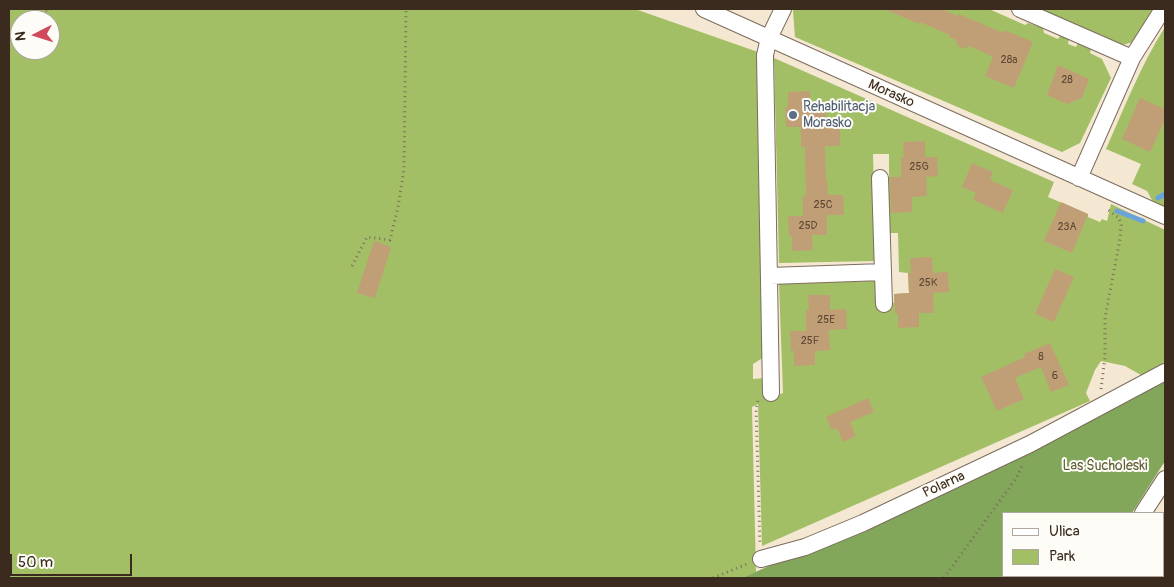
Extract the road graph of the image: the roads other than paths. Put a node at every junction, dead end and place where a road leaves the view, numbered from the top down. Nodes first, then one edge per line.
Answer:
1 (704, 9) edge
2 (783, 9) edge
3 (1020, 9) edge
4 (1163, 9) edge
5 (769, 38) junction
6 (1132, 58) junction
7 (880, 178) dead end
8 (1079, 178) junction
9 (1165, 216) edge
10 (883, 272) junction
11 (770, 276) junction
12 (884, 304) dead end
13 (1165, 372) edge
14 (772, 393) road end
15 (1165, 479) edge
16 (1144, 512) edge
17 (761, 558) road end

1 - 5 street, Morasko
2 - 5 street
3 - 6 street
4 - 6 street
5 - 8 street, Morasko
5 - 11 street
6 - 8 street
7 - 10 street
8 - 9 street, Morasko
10 - 11 street
10 - 12 street
11 - 14 street
13 - 17 street, Polarna
15 - 16 street

